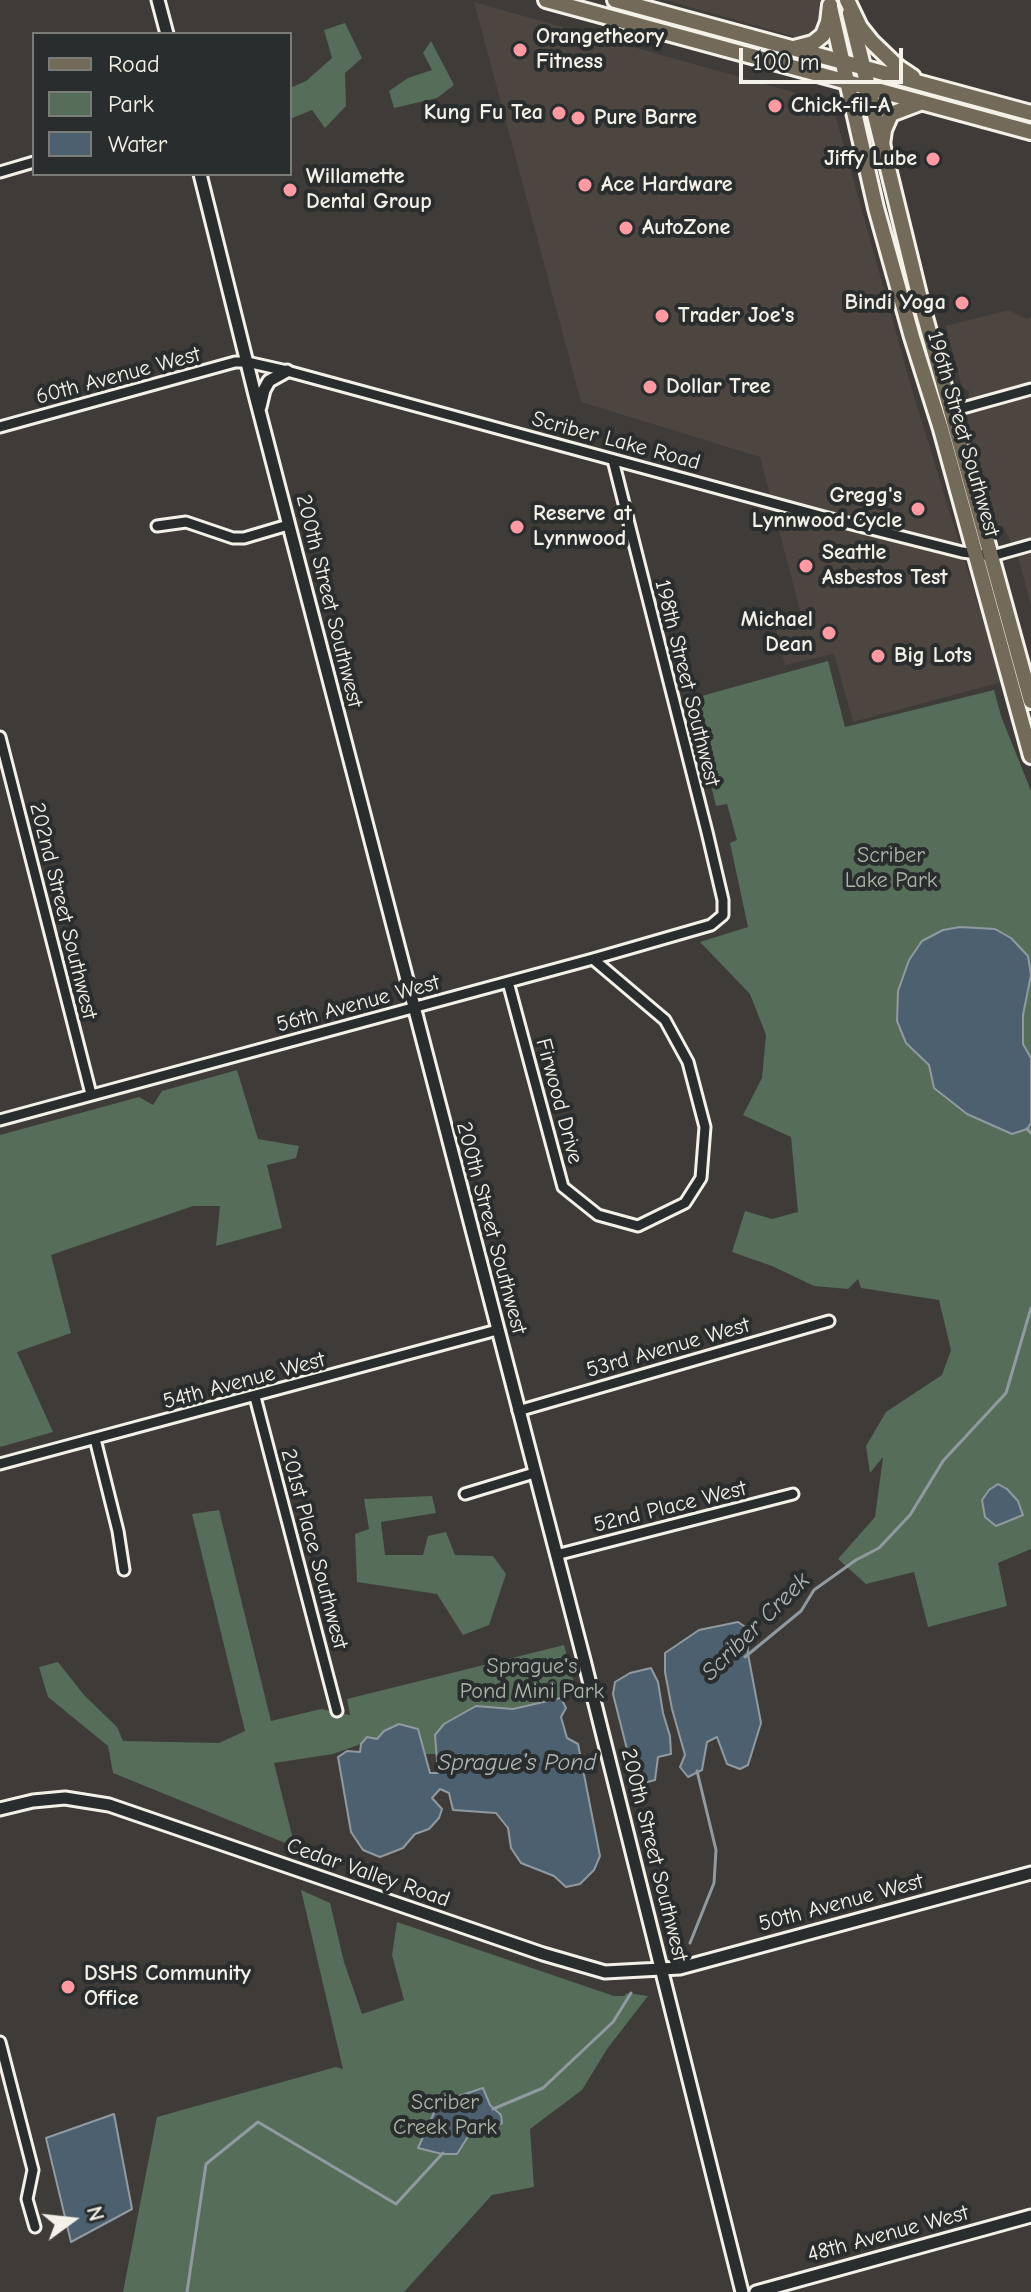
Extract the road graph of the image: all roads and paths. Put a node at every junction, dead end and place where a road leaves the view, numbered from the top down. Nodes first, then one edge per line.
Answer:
1 (158, 0) edge
2 (546, 0) edge
3 (615, 0) edge
4 (847, 0) edge
5 (829, 2) edge
6 (166, 32) edge
7 (792, 48) junction
8 (844, 63) junction
9 (863, 68) junction
10 (849, 82) junction
11 (931, 87) junction
12 (868, 88) junction
13 (921, 103) junction
14 (1031, 113) edge
15 (1031, 132) edge
16 (882, 145) junction
17 (32, 163) edge
18 (0, 172) edge
19 (200, 176) edge
20 (896, 281) junction
21 (920, 299) junction
22 (247, 362) junction
23 (287, 371) junction
24 (1031, 389) edge
25 (930, 394) junction
26 (952, 411) junction
27 (259, 412) junction
28 (0, 427) edge
29 (613, 460) junction
30 (288, 525) junction
31 (157, 526) dead end
32 (1031, 545) edge
33 (975, 554) junction
34 (992, 556) junction
35 (1031, 701) edge
36 (0, 737) edge
37 (1031, 756) edge
38 (723, 915) joint
39 (593, 959) junction
40 (508, 982) junction
41 (413, 1008) junction
42 (91, 1094) junction
43 (0, 1120) edge
44 (829, 1321) dead end
45 (497, 1330) junction
46 (255, 1397) junction
47 (518, 1411) junction
48 (95, 1439) junction
49 (0, 1464) edge
50 (534, 1473) junction
51 (465, 1494) dead end
52 (793, 1494) dead end
53 (556, 1555) junction
54 (124, 1570) dead end
55 (337, 1711) dead end
56 (0, 1809) edge
57 (1031, 1873) edge
58 (661, 1969) junction
59 (0, 2042) edge
60 (1031, 2216) edge
61 (35, 2227) dead end
62 (742, 2292) edge
63 (756, 2292) edge

1 - 6 street
2 - 10 main road
3 - 7 main road
4 - 9 main road, 196th Street Southwest
4 - 11 main road
5 - 7 main road
5 - 8 main road, 196th Street Southwest
7 - 8 main road
8 - 9 main road
8 - 10 main road, 196th Street Southwest
9 - 11 main road
9 - 12 main road, 196th Street Southwest
10 - 12 main road
10 - 20 main road, 196th Street Southwest
11 - 14 main road
12 - 13 main road
12 - 16 main road, 196th Street Southwest
13 - 15 main road
13 - 16 main road
16 - 21 main road, 196th Street Southwest
17 - 18 street
19 - 22 street, 200th Street Southwest
20 - 21 main road
20 - 25 main road, 196th Street Southwest
21 - 26 main road, 196th Street Southwest
22 - 23 street, Scriber Lake Road
22 - 27 street, 200th Street Southwest
22 - 28 street, 60th Avenue West
23 - 27 street
23 - 29 street, Scriber Lake Road
24 - 26 street
25 - 26 main road
25 - 33 main road, 196th Street Southwest
26 - 34 main road, 196th Street Southwest
27 - 30 street, 200th Street Southwest
29 - 33 street, Scriber Lake Road
29 - 38 street, 198th Street Southwest
30 - 31 street
30 - 41 street, 200th Street Southwest
32 - 34 street
33 - 34 street, 196th Street Southwest
33 - 37 main road, 196th Street Southwest
34 - 35 main road, 196th Street Southwest
36 - 42 street, 202nd Street Southwest
38 - 39 street, 56th Avenue West
39 - 40 street, 56th Avenue West
39 - 40 street, Firwood Drive
40 - 41 street, 56th Avenue West
41 - 42 street, 56th Avenue West
41 - 45 street, 200th Street Southwest
42 - 43 street, 56th Avenue West
44 - 47 street, 53rd Avenue West
45 - 46 street, 54th Avenue West
45 - 47 street, 200th Street Southwest
46 - 48 street, 54th Avenue West
46 - 55 street, 201st Place Southwest
47 - 50 street, 200th Street Southwest
48 - 49 street, 54th Avenue West
48 - 54 street
50 - 51 street
50 - 53 street, 200th Street Southwest
52 - 53 street, 52nd Place West
53 - 58 street, 200th Street Southwest
56 - 58 street, Cedar Valley Road
57 - 58 street, 50th Avenue West
58 - 62 street, 200th Street Southwest
59 - 61 street
60 - 63 street, 48th Avenue West

